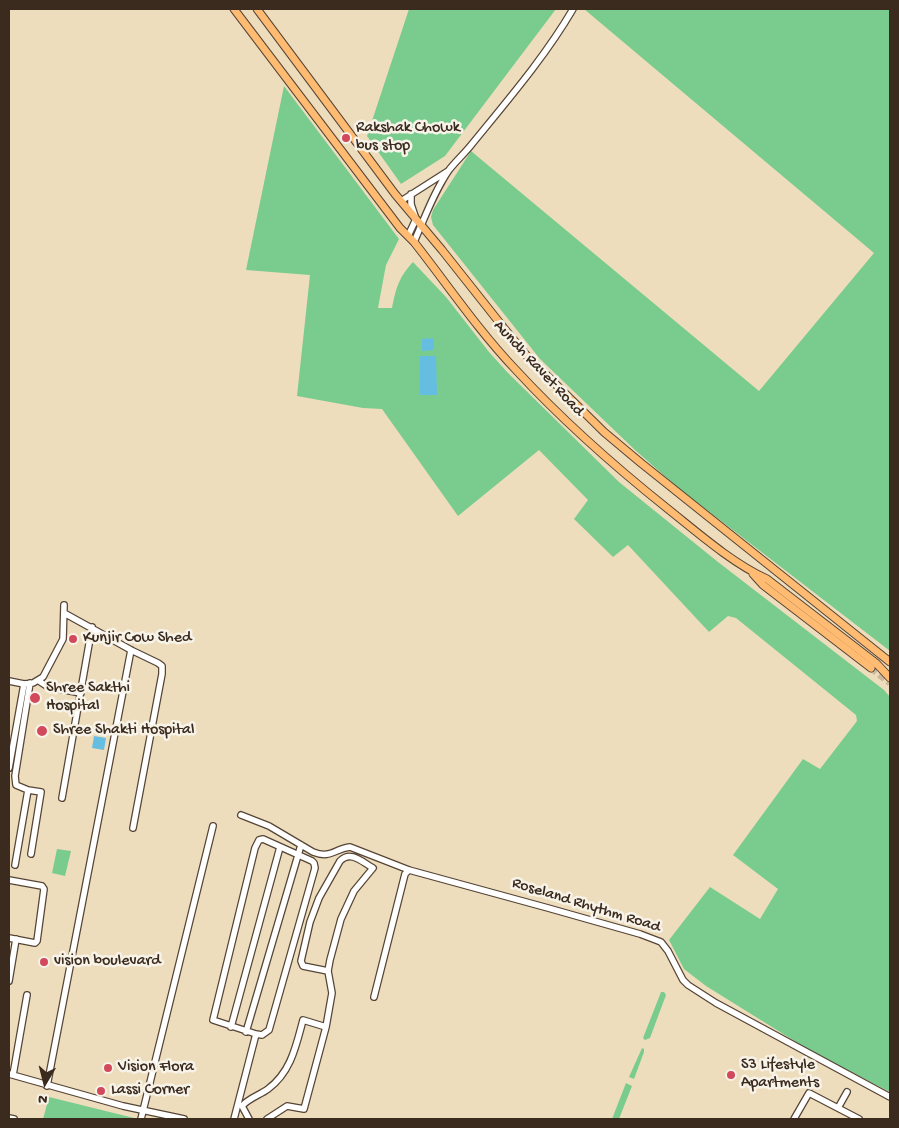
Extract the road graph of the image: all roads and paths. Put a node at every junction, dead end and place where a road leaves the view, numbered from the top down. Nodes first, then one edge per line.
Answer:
1 (234, 9) edge
2 (258, 9) edge
3 (573, 9) edge
4 (450, 169) junction
5 (411, 194) junction
6 (401, 201) junction
7 (416, 219) junction
8 (421, 226) junction
9 (411, 239) junction
10 (751, 572) junction
11 (64, 605) dead end
12 (64, 614) junction
13 (92, 627) junction
14 (131, 650) junction
15 (890, 662) edge
16 (871, 668) tunnel mouth
17 (890, 678) edge
18 (9, 681) edge
19 (39, 681) junction
20 (27, 684) junction
21 (81, 693) junction
22 (9, 768) edge
23 (28, 790) junction
24 (62, 798) dead end
25 (241, 815) dead end
26 (213, 826) dead end
27 (133, 828) dead end
28 (301, 845) junction
29 (280, 847) junction
30 (31, 854) dead end
31 (298, 855) junction
32 (16, 865) dead end
33 (409, 870) junction
34 (9, 880) edge
35 (9, 938) edge
36 (16, 939) junction
37 (11, 958) edge
38 (328, 971) junction
39 (9, 981) edge
40 (27, 994) dead end
41 (374, 997) dead end
42 (231, 1027) junction
43 (326, 1027) junction
44 (246, 1032) junction
45 (256, 1034) junction
46 (11, 1075) edge
47 (47, 1086) junction
48 (847, 1092) dead end
49 (890, 1097) edge
50 (838, 1108) junction
51 (143, 1110) junction
52 (9, 1118) edge
53 (14, 1119) edge
54 (140, 1119) edge
55 (184, 1119) edge
56 (234, 1119) edge
57 (249, 1119) edge
58 (267, 1119) edge
59 (794, 1119) edge
60 (858, 1119) edge

1 - 9 main road, Aundh Ravet Road
2 - 6 main road, Aundh Ravet Road
3 - 4 street
4 - 5 street
4 - 8 street
5 - 6 street
5 - 7 street
6 - 7 main road, Aundh Ravet Road
7 - 8 main road, Aundh Ravet Road
7 - 9 street
8 - 9 street
8 - 15 main road, Aundh Ravet Road
9 - 10 main road, Aundh Ravet Road
10 - 16 main road
10 - 17 main road, Aundh Ravet Road
11 - 12 street
12 - 13 street
12 - 19 street
13 - 14 street
13 - 21 street
14 - 27 street
14 - 47 street
18 - 20 street
19 - 20 street
19 - 21 street
20 - 22 street
20 - 23 street
21 - 24 street
23 - 30 street
23 - 32 street
25 - 28 street, Roseland Rhythm Road
26 - 51 street
28 - 31 street
28 - 33 street, Roseland Rhythm Road
29 - 31 street
29 - 42 street
29 - 42 street
31 - 44 street
31 - 45 street
33 - 41 street
33 - 49 street, Roseland Rhythm Road
34 - 36 street
35 - 36 street
36 - 37 street
37 - 39 street
38 - 38 street
38 - 43 street
40 - 46 street
42 - 44 street
43 - 57 street
43 - 58 street
44 - 45 street
45 - 56 street
46 - 47 street
47 - 51 street
48 - 50 street
50 - 59 street
50 - 60 street
51 - 54 street
51 - 55 street
52 - 53 street

